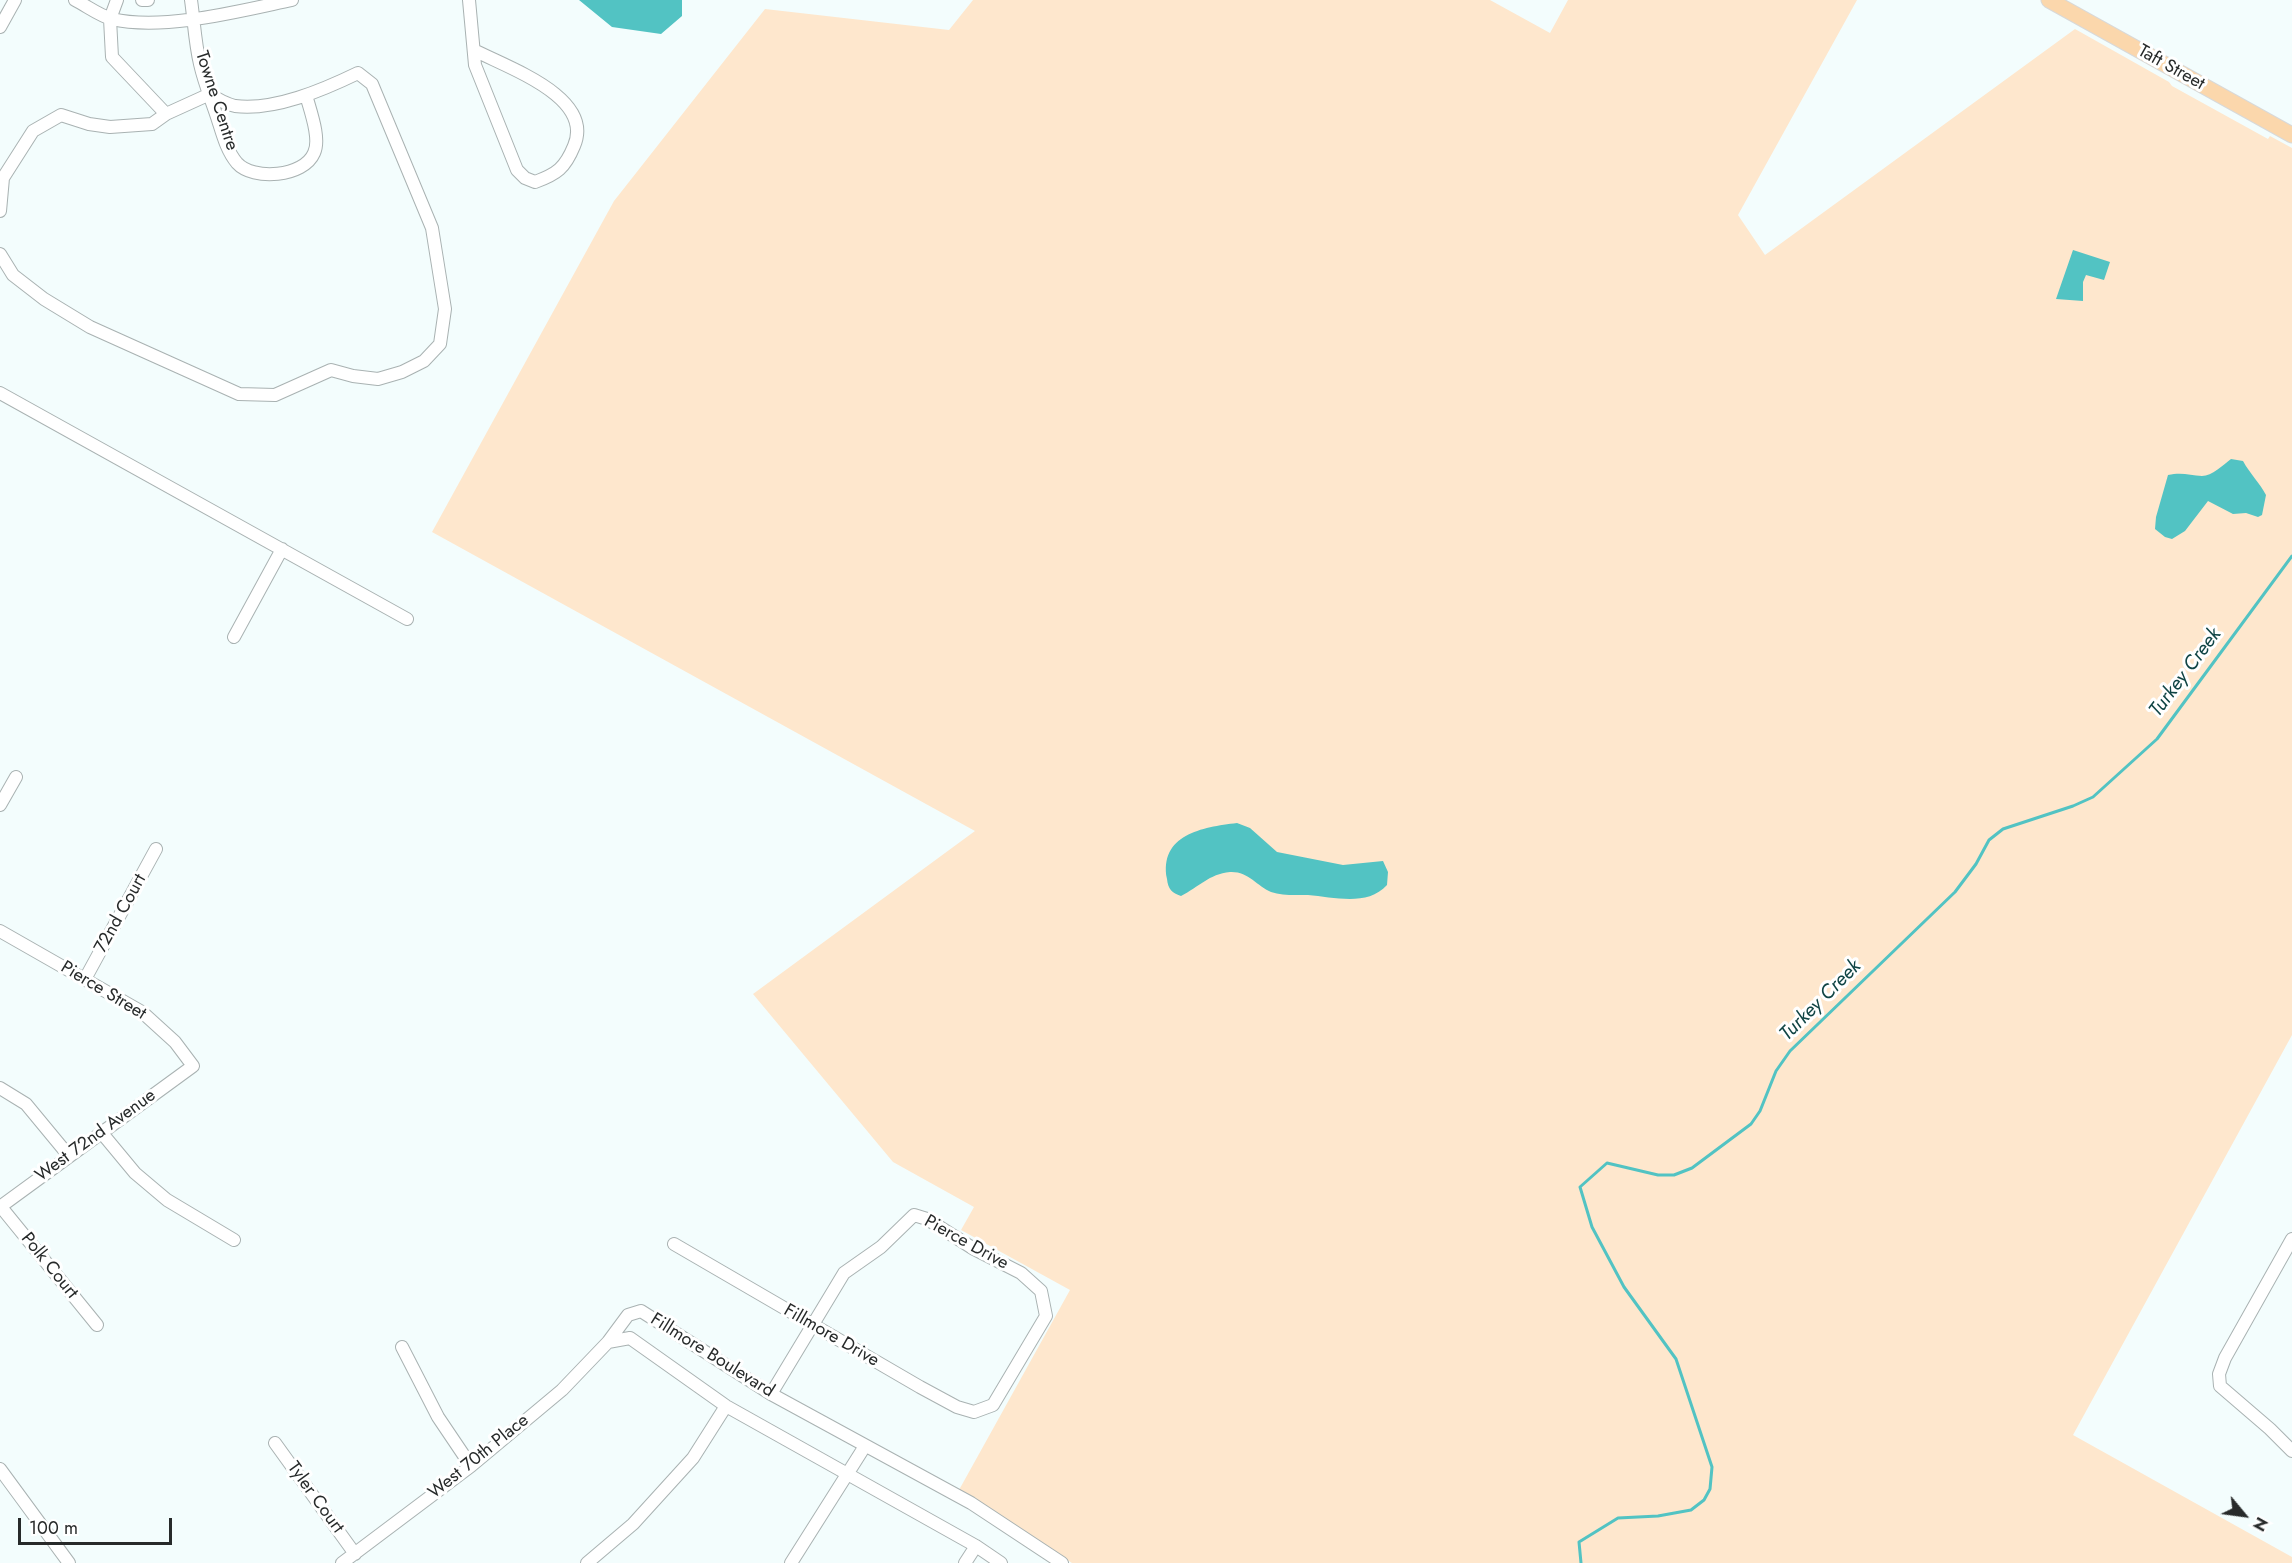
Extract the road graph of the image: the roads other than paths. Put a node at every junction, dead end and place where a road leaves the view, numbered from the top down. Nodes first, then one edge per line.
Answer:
1 (15, 0) edge
2 (75, 0) edge
3 (117, 0) edge
4 (142, 0) edge
5 (148, 0) edge
6 (191, 0) edge
7 (291, 0) edge
8 (469, 0) edge
9 (2049, 0) edge
10 (194, 18) junction
11 (110, 19) junction
12 (0, 27) edge
13 (474, 51) junction
14 (210, 94) junction
15 (306, 95) junction
16 (166, 114) junction
17 (2292, 135) edge
18 (0, 211) edge
19 (0, 254) edge
20 (0, 393) edge
21 (282, 549) junction
22 (407, 619) dead end
23 (234, 637) dead end
24 (16, 777) dead end
25 (0, 804) edge
26 (156, 849) dead end
27 (0, 930) edge
28 (85, 979) junction
29 (193, 1066) joint
30 (0, 1088) edge
31 (101, 1132) junction
32 (69, 1156) junction
33 (0, 1207) edge
34 (2292, 1239) edge
35 (234, 1240) dead end
36 (674, 1244) dead end
37 (97, 1325) dead end
38 (811, 1325) junction
39 (608, 1342) junction
40 (402, 1347) dead end
41 (771, 1394) junction
42 (993, 1405) joint
43 (726, 1406) junction
44 (275, 1443) dead end
45 (866, 1446) junction
46 (2292, 1451) edge
47 (471, 1466) junction
48 (0, 1469) edge
49 (849, 1475) junction
50 (976, 1546) junction
51 (355, 1554) junction
52 (69, 1563) edge
53 (342, 1563) edge
54 (587, 1563) edge
55 (791, 1563) edge
56 (965, 1563) edge
57 (1001, 1563) edge
58 (1062, 1563) edge

1 - 12 street
2 - 11 street
3 - 11 street
4 - 5 street
6 - 10 street, Towne Centre
7 - 10 street
8 - 13 street
9 - 17 main road, Taft Street
10 - 11 street
10 - 14 street, Towne Centre
11 - 16 street
13 - 13 street
14 - 15 street
14 - 15 street, Towne Centre
14 - 16 street
15 - 19 street
16 - 18 street
20 - 21 street
21 - 22 street
21 - 23 street
24 - 25 street
26 - 28 street, 72nd Court
27 - 28 street, Pierce Street
28 - 29 street, Pierce Street
29 - 31 street, West 72nd Avenue
30 - 32 street
31 - 32 street, West 72nd Avenue
31 - 35 street
32 - 33 street, West 72nd Avenue
33 - 37 street, Polk Court
34 - 46 street
36 - 38 street, Fillmore Drive
38 - 41 street, Pierce Drive
38 - 42 street, Fillmore Drive
38 - 42 street, Pierce Drive
39 - 41 street, Fillmore Boulevard
39 - 43 street, Fillmore Boulevard
39 - 47 street, West 70th Place
40 - 47 street
41 - 45 street, Fillmore Boulevard
43 - 49 street, Fillmore Boulevard
43 - 54 street
44 - 51 street, Tyler Court
45 - 49 street
45 - 58 street, Fillmore Boulevard
47 - 51 street, West 70th Place
48 - 52 street
49 - 50 street, Fillmore Boulevard
49 - 55 street
50 - 56 street
50 - 57 street, Fillmore Boulevard
51 - 53 street, West 70th Place

